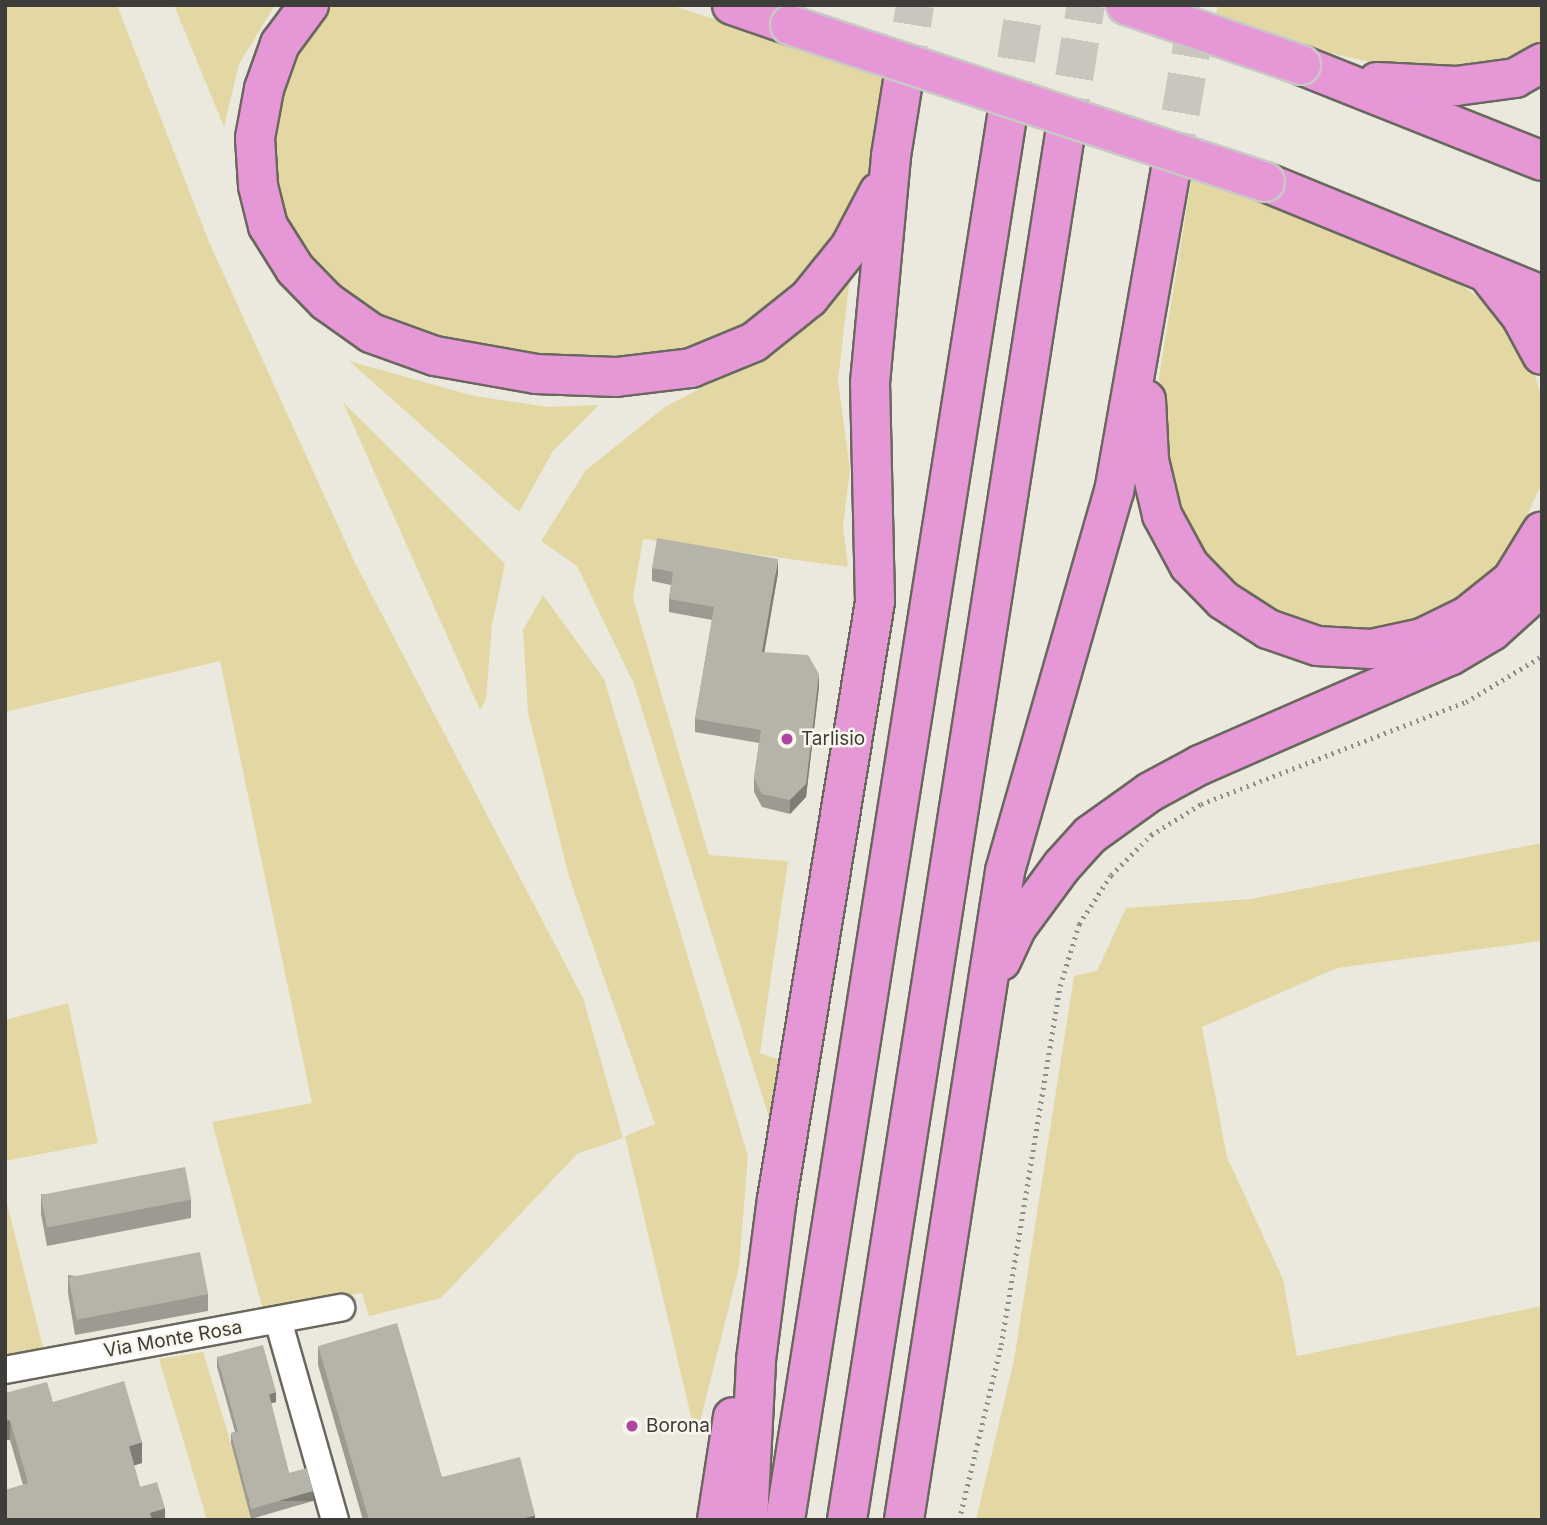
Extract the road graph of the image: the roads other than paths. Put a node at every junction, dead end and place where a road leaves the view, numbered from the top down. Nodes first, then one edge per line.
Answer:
1 (309, 5) edge
2 (732, 5) edge
3 (1126, 5) edge
4 (1542, 63) edge
5 (1340, 79) junction
6 (903, 82) tunnel mouth
7 (1007, 116) tunnel mouth
8 (1065, 134) tunnel mouth
9 (891, 156) junction
10 (1542, 161) edge
11 (1171, 169) tunnel mouth
12 (1483, 269) junction
13 (1154, 279) junction
14 (1542, 295) edge
15 (1542, 355) edge
16 (1542, 531) edge
17 (1542, 586) edge
18 (984, 1002) junction
19 (341, 1308) dead end
20 (278, 1320) junction
21 (756, 1360) junction
22 (5, 1370) edge
23 (335, 1520) edge
24 (717, 1520) edge
25 (748, 1520) edge
26 (785, 1520) edge
27 (847, 1520) edge
28 (904, 1520) edge

1 - 9 highway
2 - 12 highway, bridge
3 - 5 highway, bridge
4 - 5 highway
5 - 10 highway
6 - 9 highway
7 - 26 highway
8 - 27 highway
9 - 21 highway
11 - 13 highway
12 - 14 highway
12 - 15 highway
13 - 16 highway
13 - 18 highway
17 - 18 highway
18 - 28 highway
19 - 20 street, Via Monte Rosa
20 - 22 street, Via Monte Rosa
20 - 23 street
21 - 24 highway
21 - 25 highway

